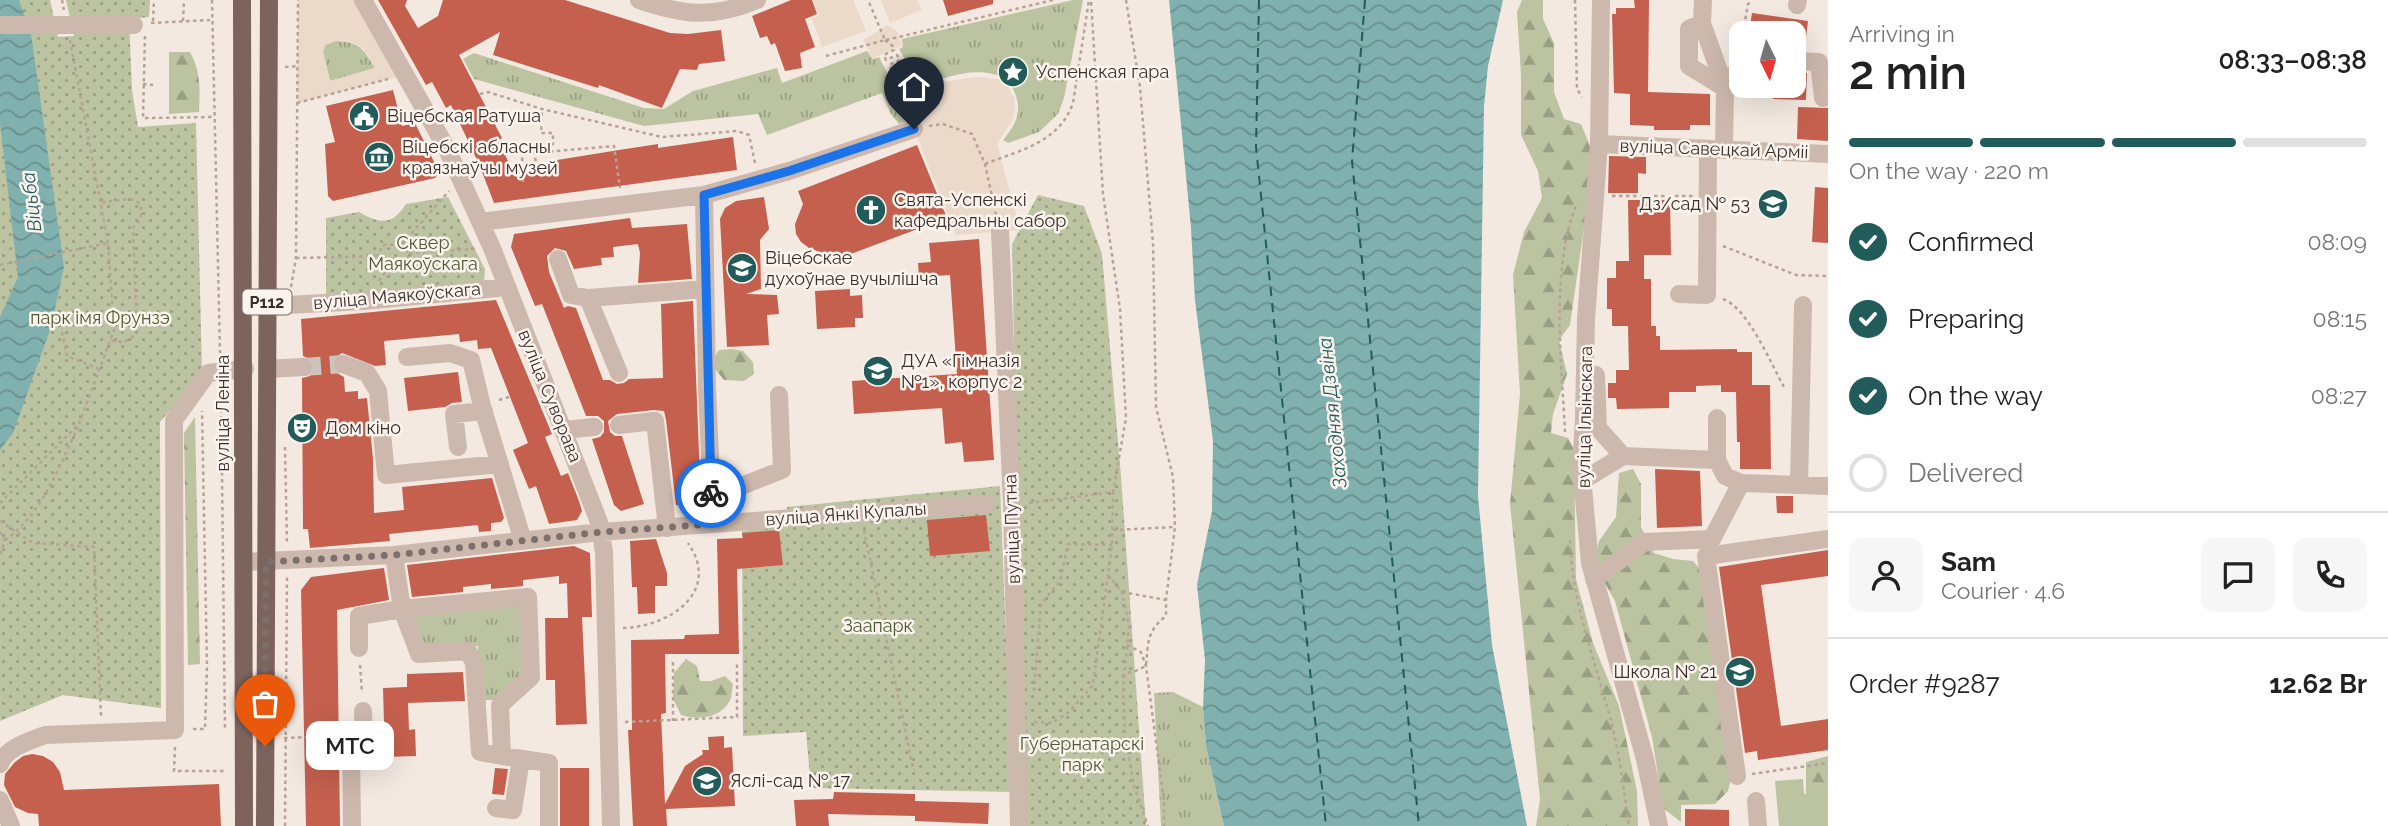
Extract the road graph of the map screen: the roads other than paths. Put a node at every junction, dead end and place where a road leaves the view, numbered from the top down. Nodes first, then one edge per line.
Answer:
1 (242, 0) edge
2 (269, 0) edge
3 (363, 0) edge
4 (639, 0) edge
5 (757, 0) edge
6 (1601, 0) edge
7 (1703, 0) edge
8 (1702, 23) junction
9 (0, 25) edge
10 (134, 25) road end
11 (1806, 62) edge
12 (1729, 82) edge
13 (1725, 88) junction
14 (1823, 98) dead end
15 (918, 122) road end
16 (1599, 144) junction
17 (1716, 149) junction
18 (1828, 154) edge
19 (704, 195) junction
20 (242, 216) junction
21 (268, 216) junction
22 (480, 222) junction
23 (1000, 231) road end
24 (558, 259) dead end
25 (507, 287) junction
26 (705, 289) junction
27 (1679, 294) dead end
28 (588, 298) junction
29 (287, 305) road end
30 (1803, 305) dead end
31 (1586, 319) junction
32 (407, 357) dead end
33 (343, 364) tunnel mouth
34 (303, 367) tunnel mouth
35 (245, 369) junction
36 (267, 369) junction
37 (619, 373) dead end
38 (779, 395) dead end
39 (484, 411) junction
40 (1717, 418) dead end
41 (619, 425) dead end
42 (594, 427) dead end
43 (564, 430) junction
44 (457, 447) dead end
45 (1623, 456) junction
46 (1717, 460) junction
47 (500, 464) junction
48 (1582, 481) junction
49 (1741, 483) junction
50 (1799, 485) junction
51 (1828, 486) edge
52 (712, 498) junction
53 (987, 504) dead end
54 (713, 524) junction
55 (667, 527) junction
56 (601, 532) junction
57 (1828, 539) edge
58 (523, 541) junction
59 (394, 555) junction
60 (245, 562) junction
61 (266, 562) junction
62 (1594, 579) junction
63 (402, 609) junction
64 (359, 648) road end
65 (363, 711) road end
66 (502, 756) junction
67 (521, 759) junction
68 (0, 764) edge
69 (1737, 776) road end
70 (0, 800) edge
71 (1756, 800) dead end
72 (496, 808) dead end
73 (11, 826) edge
74 (244, 826) edge
75 (265, 826) edge
76 (352, 826) edge
77 (549, 826) edge
78 (611, 826) edge
79 (1019, 826) edge
80 (1659, 826) edge
81 (1758, 826) edge

1 - 20 main road, вуліца Леніна / Р112
2 - 21 main road, Р112
3 - 22 street, вуліца Суворава
4 - 5 street
6 - 16 street, вуліца Ільінскага
7 - 8 street
8 - 13 street
8 - 13 street
9 - 10 street, bridge
11 - 14 street
12 - 13 street
13 - 17 street
15 - 19 street
16 - 17 street, вуліца Савецкай Арміі
16 - 31 street, вуліца Ільінскага
17 - 18 street, вуліца Савецкай Арміі
17 - 27 street
19 - 22 street
19 - 26 street
20 - 21 street
20 - 35 main road, вуліца Леніна / Р112
21 - 36 main road, Р112
22 - 25 street, вуліца Суворава
23 - 79 street, вуліца Путна
24 - 28 street
25 - 29 street, вуліца Маякоўскага
25 - 43 street, вуліца Суворава
26 - 28 street
26 - 52 street
28 - 37 street
30 - 50 street
31 - 45 street
31 - 48 street, вуліца Ільінскага
32 - 39 street
33 - 47 street
34 - 36 street
35 - 60 main road, вуліца Леніна / Р112
35 - 68 street
36 - 61 main road, Р112
38 - 52 street
39 - 44 street
39 - 47 street
40 - 46 street
41 - 55 street
42 - 43 street
43 - 56 street, вуліца Суворава
45 - 46 street
45 - 48 street
46 - 49 street
47 - 58 street
48 - 62 street, вуліца Ільінскага
49 - 50 street
49 - 62 street
50 - 51 street
52 - 54 street
53 - 54 street, вуліца Янкі Купалы
54 - 55 street, вуліца Янкі Купалы
55 - 56 street, вуліца Янкі Купалы
56 - 58 street, вуліца Янкі Купалы
56 - 78 street, вуліца Суворава
57 - 69 street
58 - 59 street, вуліца Янкі Купалы
59 - 61 street, вуліца Янкі Купалы
59 - 63 street
60 - 61 street, вуліца Янкі Купалы
60 - 74 main road, вуліца Леніна / Р112
61 - 75 main road, Р112
62 - 80 street, вуліца Ільінскага
63 - 64 street
63 - 66 street
63 - 66 street
65 - 76 street
66 - 67 street
67 - 72 street
67 - 77 street
70 - 73 street
71 - 81 street

